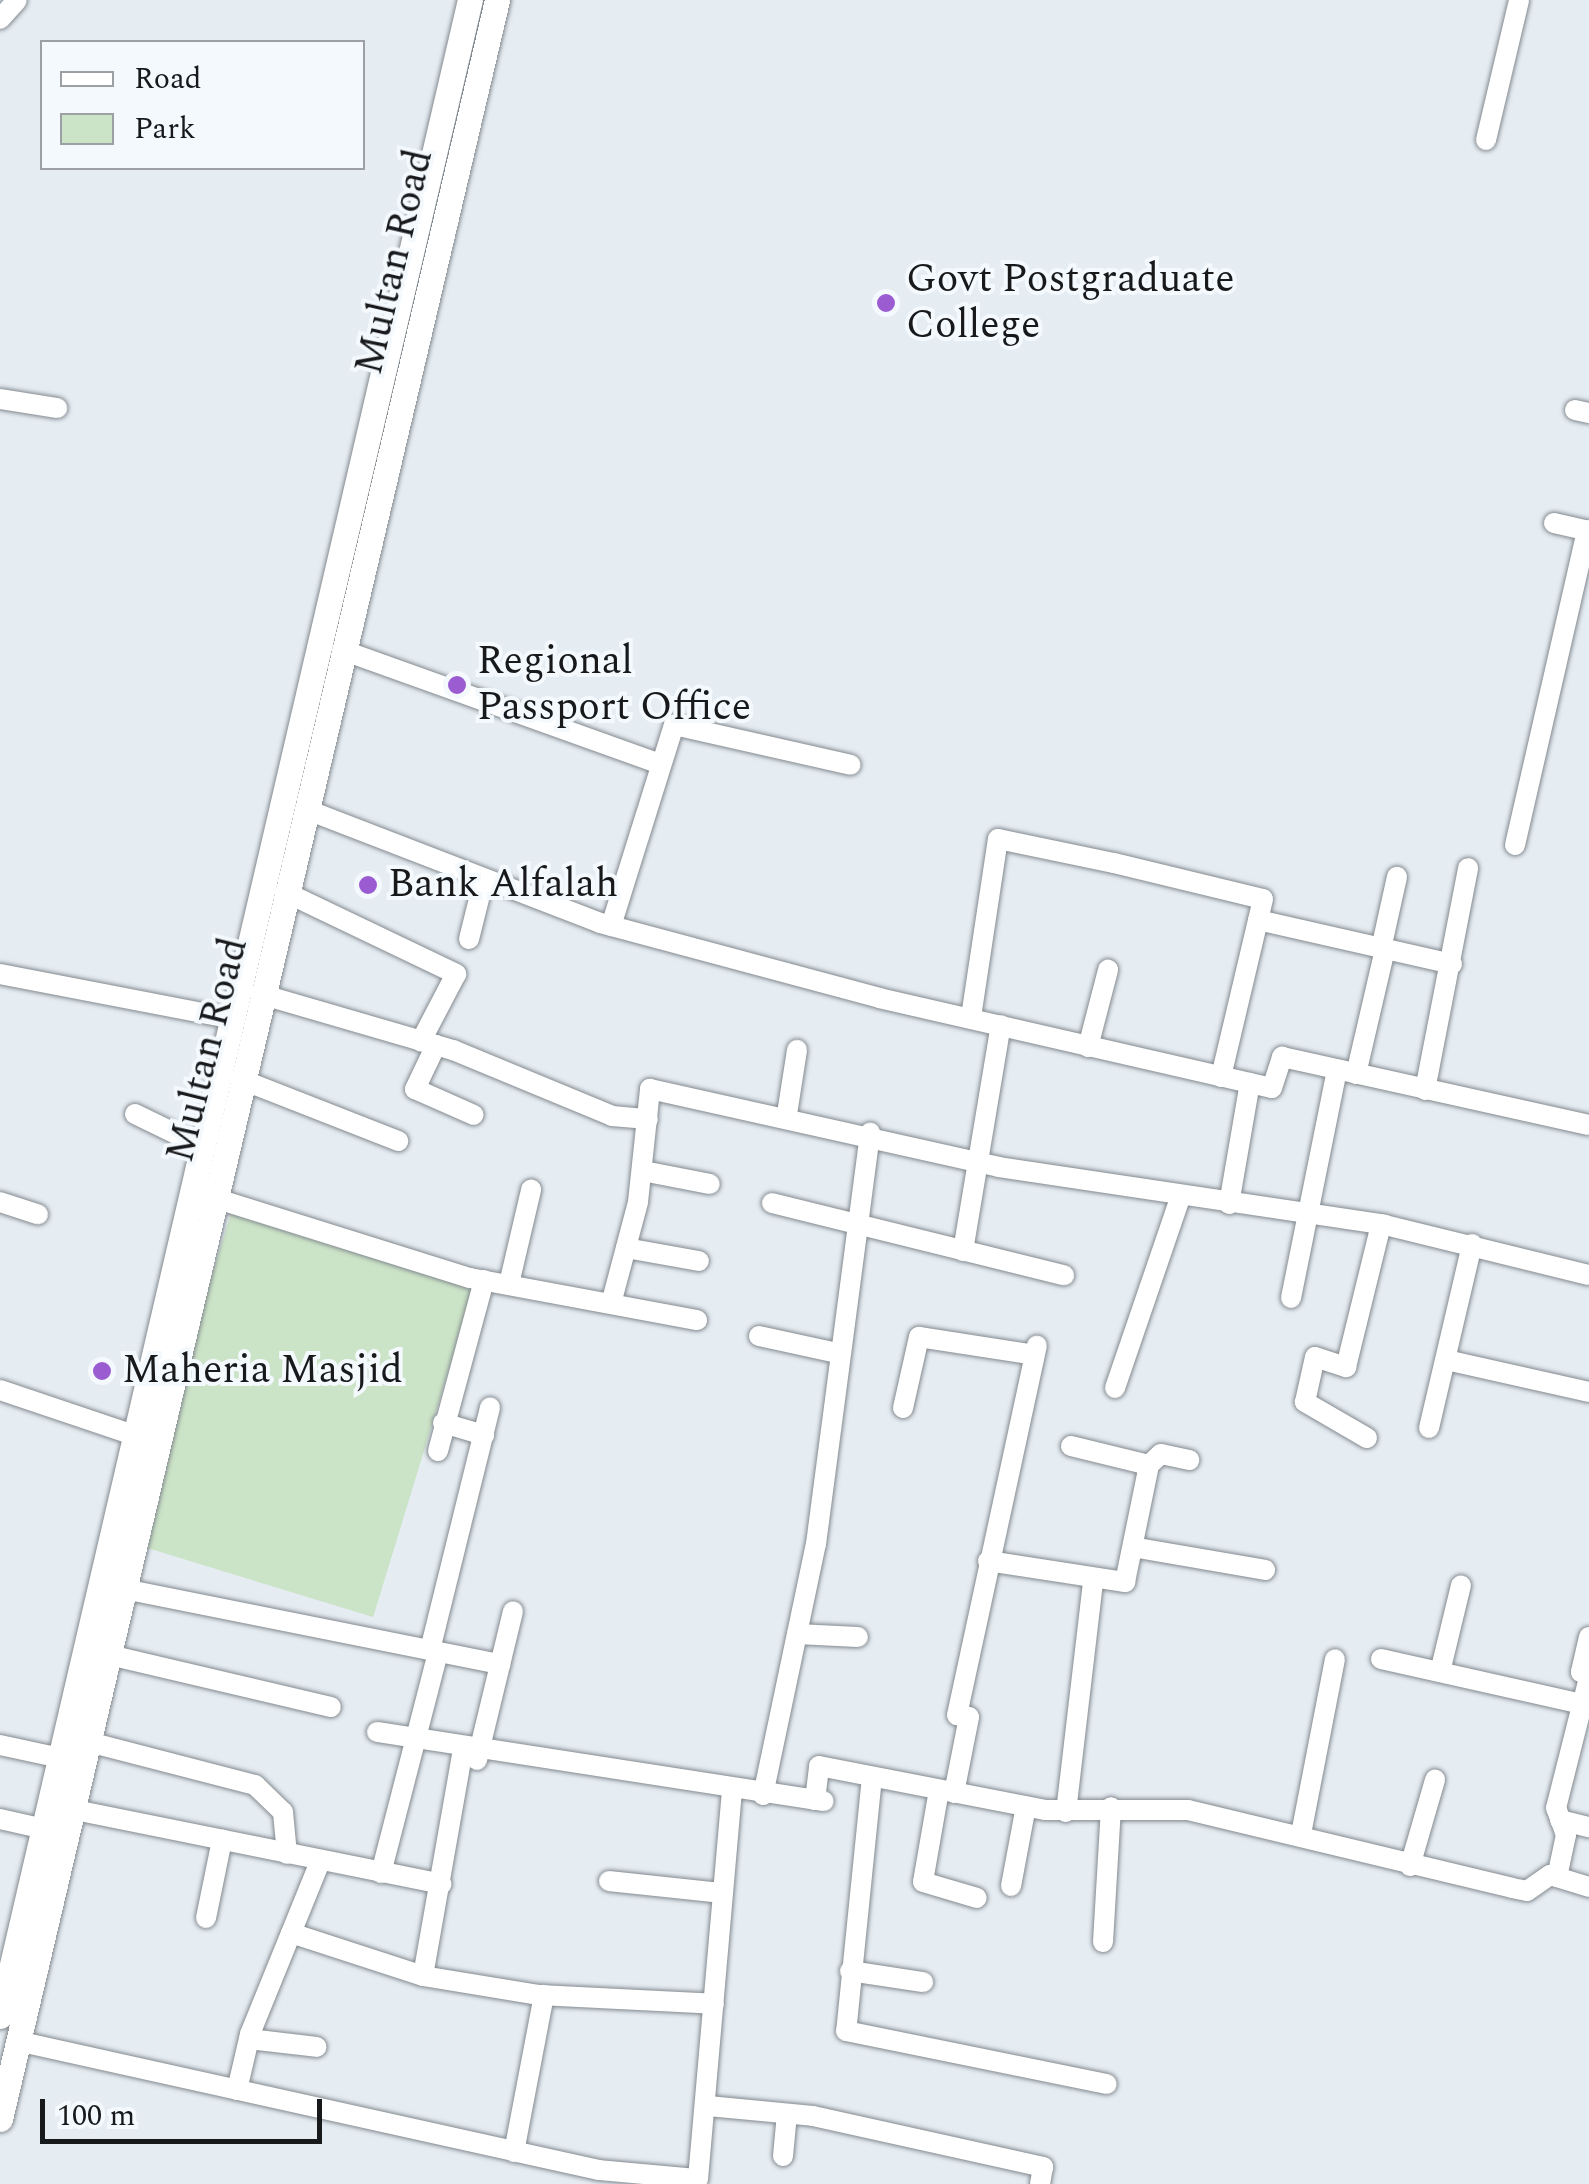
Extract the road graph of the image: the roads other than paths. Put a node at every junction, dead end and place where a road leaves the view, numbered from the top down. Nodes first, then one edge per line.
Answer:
1 (16, 0) edge
2 (470, 0) edge
3 (496, 0) edge
4 (1519, 0) edge
5 (0, 19) edge
6 (1486, 140) dead end
7 (0, 398) edge
8 (58, 408) dead end
9 (1554, 524) dead end
10 (1588, 531) edge
11 (342, 650) junction
12 (660, 764) junction
13 (851, 764) dead end
14 (305, 809) junction
15 (1515, 845) dead end
16 (1468, 868) dead end
17 (1397, 877) dead end
18 (484, 880) junction
19 (285, 892) junction
20 (1258, 920) junction
21 (612, 926) junction
22 (469, 939) dead end
23 (1383, 949) junction
24 (1452, 964) junction
25 (1108, 970) dead end
26 (0, 974) edge
27 (260, 994) junction
28 (971, 1017) junction
29 (228, 1018) junction
30 (1001, 1025) junction
31 (428, 1043) junction
32 (1088, 1047) junction
33 (797, 1050) dead end
34 (1346, 1072) junction
35 (1221, 1076) junction
36 (240, 1079) junction
37 (1250, 1083) junction
38 (1425, 1090) junction
39 (135, 1114) dead end
40 (786, 1114) junction
41 (474, 1116) dead end
42 (648, 1119) junction
43 (1589, 1125) edge
44 (870, 1134) junction
45 (398, 1140) dead end
46 (198, 1146) junction
47 (979, 1162) junction
48 (643, 1171) junction
49 (710, 1184) dead end
50 (531, 1190) dead end
51 (211, 1197) junction
52 (1180, 1198) junction
53 (0, 1202) edge
54 (772, 1203) dead end
55 (1230, 1204) junction
56 (1307, 1212) junction
57 (38, 1214) dead end
58 (856, 1224) junction
59 (1381, 1224) junction
60 (1472, 1244) junction
61 (626, 1248) junction
62 (963, 1251) junction
63 (698, 1262) dead end
64 (1064, 1274) dead end
65 (1589, 1275) edge
66 (484, 1280) junction
67 (509, 1284) junction
68 (1291, 1298) dead end
69 (612, 1300) junction
70 (697, 1320) dead end
71 (759, 1336) dead end
72 (837, 1354) junction
73 (1446, 1360) junction
74 (1115, 1388) dead end
75 (0, 1390) edge
76 (1589, 1392) edge
77 (490, 1407) dead end
78 (903, 1408) dead end
79 (443, 1423) junction
80 (1429, 1428) dead end
81 (131, 1434) junction
82 (484, 1434) junction
83 (1366, 1438) dead end
84 (1071, 1446) dead end
85 (438, 1451) dead end
86 (1189, 1460) dead end
87 (1148, 1465) junction
88 (1138, 1548) junction
89 (988, 1561) junction
90 (1265, 1570) dead end
91 (1093, 1583) junction
92 (1460, 1585) dead end
93 (119, 1588) junction
94 (513, 1611) dead end
95 (797, 1634) junction
96 (858, 1636) dead end
97 (1589, 1637) edge
98 (434, 1651) junction
99 (105, 1654) junction
100 (1335, 1659) dead end
101 (1381, 1659) dead end
102 (500, 1664) junction
103 (1440, 1672) junction
104 (1589, 1676) edge
105 (1582, 1704) junction
106 (331, 1707) dead end
107 (377, 1732) dead end
108 (85, 1740) junction
109 (417, 1740) junction
110 (0, 1745) edge
111 (471, 1750) junction
112 (56, 1757) junction
113 (474, 1773) dead end
114 (872, 1777) junction
115 (1434, 1780) dead end
116 (732, 1790) junction
117 (947, 1792) junction
118 (763, 1795) junction
119 (1026, 1806) junction
120 (1112, 1807) junction
121 (70, 1809) junction
122 (1066, 1812) junction
123 (0, 1819) edge
124 (1560, 1820) junction
125 (1589, 1827) edge
126 (40, 1828) junction
127 (1301, 1834) junction
128 (222, 1840) junction
129 (287, 1854) junction
130 (320, 1862) junction
131 (1410, 1866) junction
132 (382, 1873) junction
133 (1557, 1877) junction
134 (610, 1881) dead end
135 (442, 1884) junction
136 (1011, 1886) dead end
137 (1589, 1888) edge
138 (722, 1893) junction
139 (977, 1898) dead end
140 (206, 1918) dead end
141 (291, 1933) junction
142 (1103, 1942) dead end
143 (850, 1971) junction
144 (423, 1976) junction
145 (923, 1982) dead end
146 (544, 1995) junction
147 (714, 2004) junction
148 (0, 2016) edge
149 (249, 2039) junction
150 (18, 2041) junction
151 (317, 2047) dead end
152 (1106, 2084) dead end
153 (238, 2090) junction
154 (708, 2106) junction
155 (787, 2114) junction
156 (0, 2119) edge
157 (514, 2152) junction
158 (783, 2156) dead end
159 (1040, 2184) edge

1 - 5 street
2 - 29 main road, Multan Road
3 - 11 main road, Multan Road
4 - 6 street
7 - 8 street
9 - 10 street
10 - 15 street
11 - 12 street
11 - 14 main road, Multan Road
12 - 13 street
12 - 21 street
14 - 18 street
14 - 19 main road, Multan Road
16 - 24 street
17 - 23 street
18 - 21 street
18 - 22 street
19 - 27 main road, Multan Road
19 - 31 street
20 - 23 street
20 - 28 street
20 - 35 street
21 - 28 street
23 - 24 street
23 - 34 street
24 - 38 street
25 - 32 street
26 - 29 street
27 - 31 street
27 - 36 main road, Multan Road
28 - 30 street
29 - 46 main road, Multan Road
30 - 32 street
30 - 47 street
31 - 41 street
31 - 42 street
32 - 35 street
33 - 40 street
34 - 37 street
34 - 38 street
34 - 56 street
35 - 37 street
36 - 45 street
36 - 51 main road, Multan Road
37 - 55 street
38 - 43 street
39 - 46 street
40 - 42 street
40 - 44 street
42 - 48 street
44 - 47 street
44 - 58 street
46 - 81 main road, Multan Road
47 - 52 street
47 - 62 street
48 - 49 street
48 - 61 street
50 - 67 street
51 - 66 street
51 - 93 main road, Multan Road
52 - 55 street
52 - 74 street
53 - 57 street
54 - 58 street
55 - 56 street
56 - 59 street
56 - 68 street
58 - 62 street
58 - 72 street
59 - 60 street
59 - 83 street
60 - 65 street
60 - 73 street
61 - 63 street
61 - 69 street
62 - 64 street
66 - 67 street
66 - 79 street
67 - 69 street
69 - 70 street
71 - 72 street
72 - 95 street
73 - 76 street
73 - 80 street
75 - 81 street
77 - 82 street
78 - 89 street
79 - 82 street
79 - 85 street
81 - 112 main road, Multan Road
82 - 98 street
84 - 87 street
86 - 87 street
87 - 88 street
88 - 90 street
88 - 91 street
89 - 91 street
89 - 117 street
91 - 122 street
92 - 103 street
93 - 98 street
93 - 99 main road, Multan Road
94 - 102 street
95 - 96 street
95 - 118 street
97 - 104 street
98 - 102 street
98 - 109 street
99 - 106 street
99 - 108 main road, Multan Road
100 - 127 street
101 - 103 street
102 - 111 street
103 - 105 street
104 - 105 street
105 - 124 street
107 - 109 street
108 - 121 main road, Multan Road
108 - 129 street
109 - 111 street
109 - 132 street
110 - 112 street
111 - 113 street
111 - 116 street
111 - 135 street
112 - 126 main road, Multan Road
114 - 117 street
114 - 118 street
114 - 143 street
115 - 131 street
116 - 118 street
116 - 138 street
117 - 119 street
117 - 139 street
119 - 122 street
119 - 136 street
120 - 122 street
120 - 127 street
120 - 142 street
121 - 128 street
121 - 150 main road, Multan Road
123 - 126 street
124 - 125 street
124 - 133 street
126 - 148 main road, Multan Road
127 - 131 street
128 - 129 street
128 - 140 street
129 - 130 street
130 - 132 street
130 - 141 street
131 - 133 street
132 - 135 street
133 - 137 street
134 - 138 street
135 - 144 street
138 - 147 street
141 - 144 street
141 - 149 street
143 - 145 street
143 - 152 street
144 - 146 street
146 - 147 street
146 - 157 street
147 - 154 street
149 - 151 street
149 - 153 street
150 - 153 street
150 - 156 main road, Multan Road
153 - 157 street
154 - 155 street
154 - 157 street
155 - 158 street
155 - 159 street

